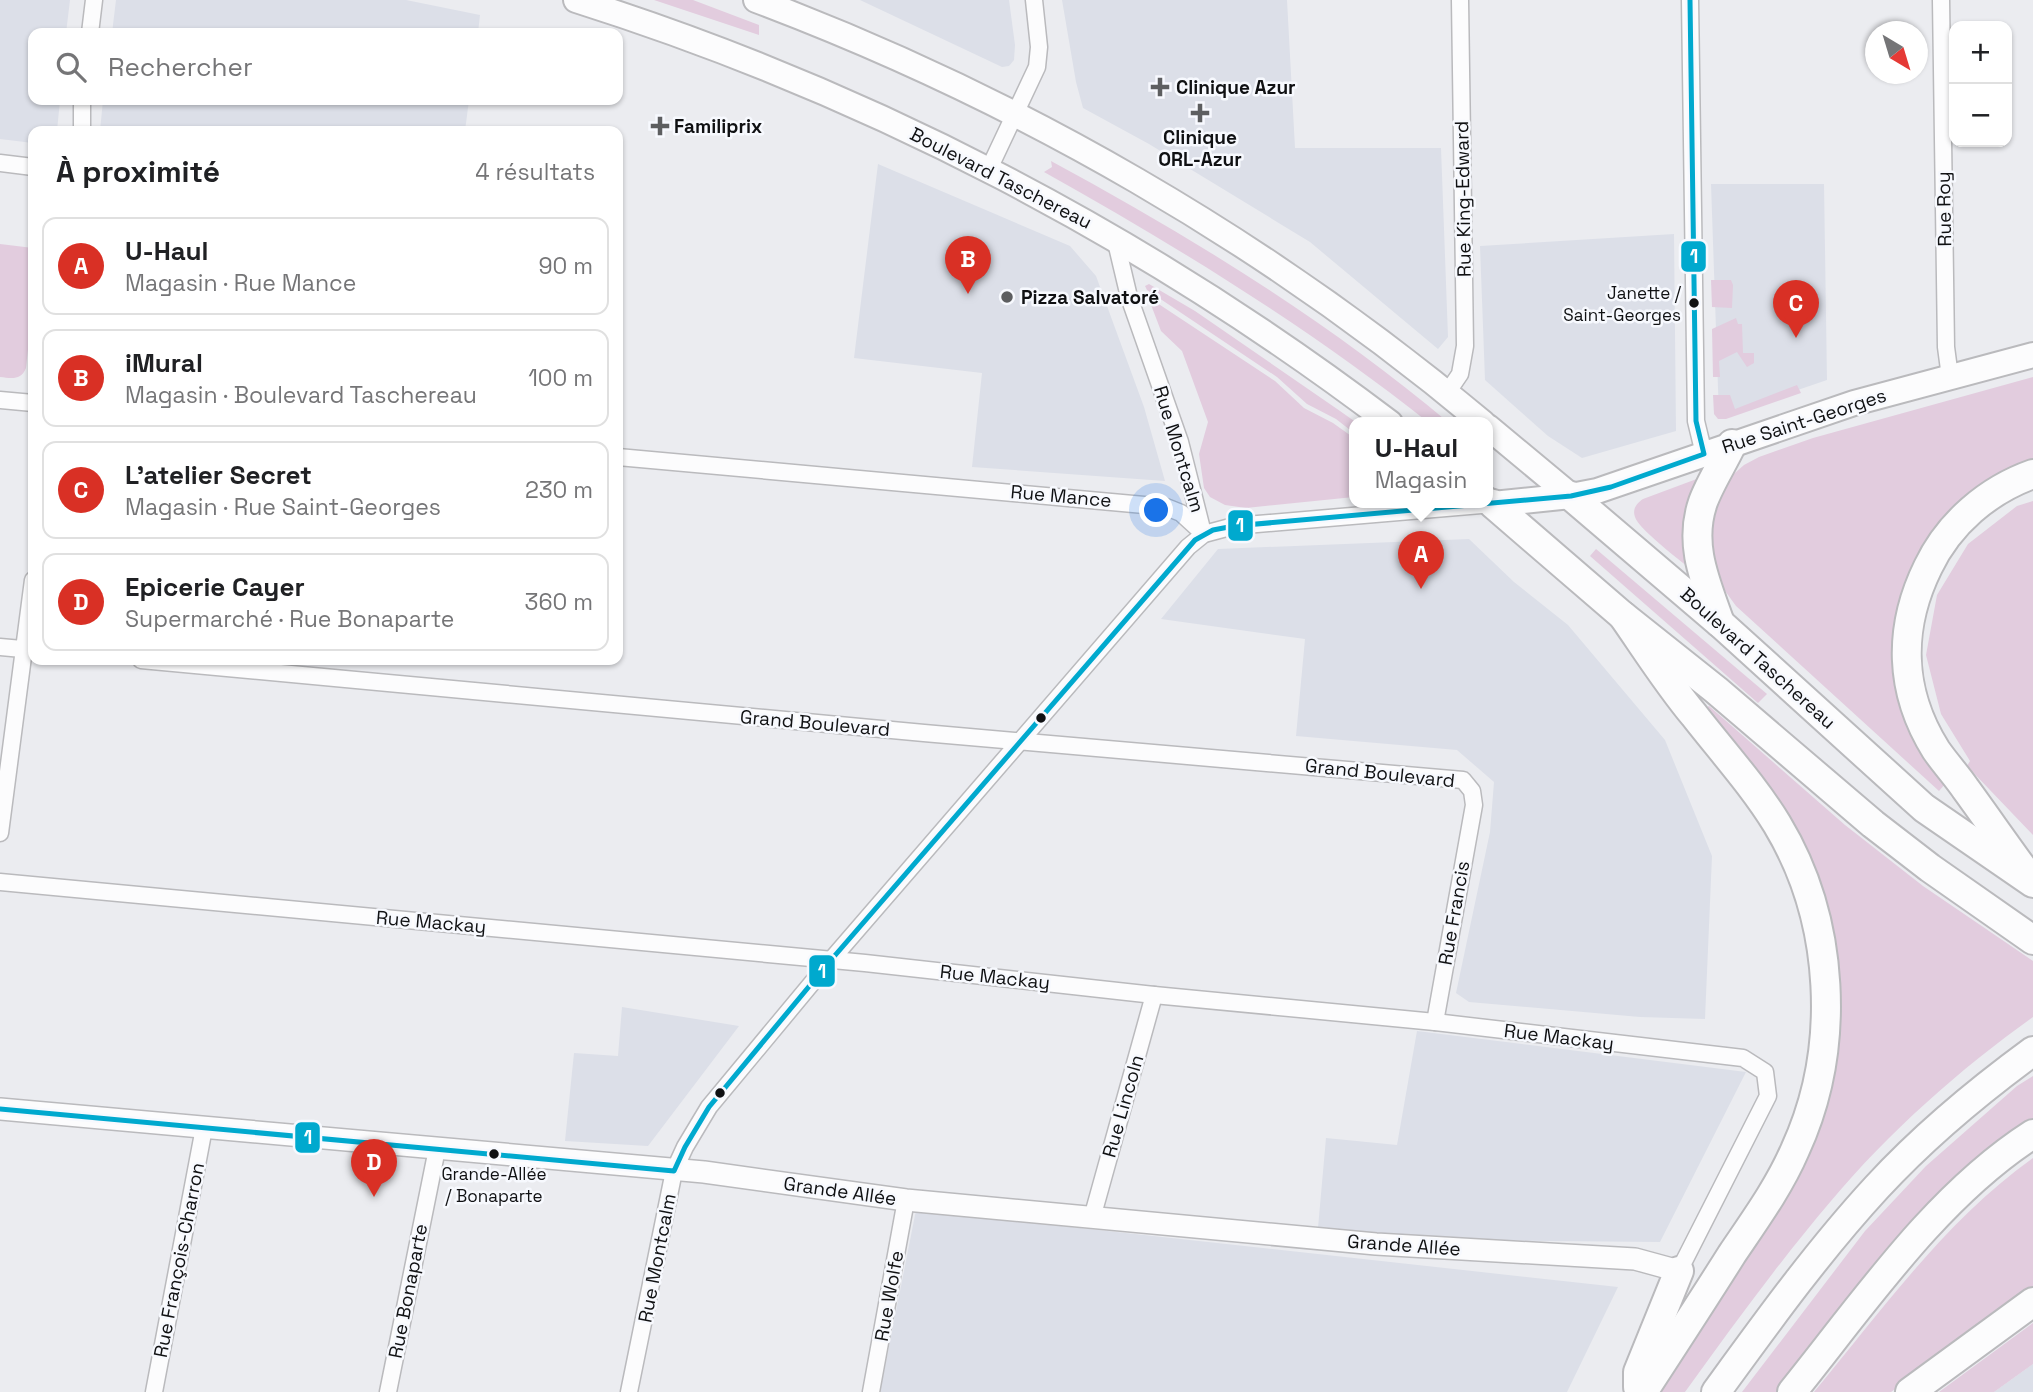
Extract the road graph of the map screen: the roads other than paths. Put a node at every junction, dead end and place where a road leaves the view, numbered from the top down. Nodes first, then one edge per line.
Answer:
1 (94, 0) edge
2 (576, 0) edge
3 (756, 0) edge
4 (1034, 0) edge
5 (1460, 0) edge
6 (1690, 0) edge
7 (1941, 0) edge
8 (91, 28) edge
9 (82, 105) edge
10 (1016, 115) junction
11 (82, 126) edge
12 (0, 163) edge
13 (28, 166) edge
14 (989, 169) junction
15 (1115, 238) junction
16 (2033, 355) edge
17 (1950, 377) junction
18 (1447, 393) junction
19 (0, 400) edge
20 (28, 403) edge
21 (1382, 417) edge
22 (1476, 417) edge
23 (1493, 431) edge
24 (1732, 444) junction
25 (1704, 454) junction
26 (623, 457) edge
27 (2033, 474) edge
28 (1571, 496) junction
29 (1493, 502) edge
30 (1493, 505) edge
31 (1426, 508) edge
32 (1204, 534) junction
33 (1623, 616) junction
34 (1720, 623) junction
35 (0, 647) edge
36 (28, 649) edge
37 (28, 655) edge
38 (195, 665) edge
39 (1020, 740) junction
40 (1474, 804) joint
41 (0, 833) edge
42 (0, 882) edge
43 (2033, 883) edge
44 (2033, 940) edge
45 (831, 960) junction
46 (1154, 995) junction
47 (1435, 1022) junction
48 (2033, 1051) edge
49 (0, 1109) edge
50 (204, 1128) junction
51 (2033, 1134) edge
52 (436, 1149) junction
53 (674, 1171) junction
54 (906, 1200) junction
55 (1092, 1218) junction
56 (1679, 1271) junction
57 (2033, 1302) edge
58 (154, 1392) edge
59 (388, 1392) edge
60 (629, 1392) edge
61 (871, 1392) edge
62 (1638, 1392) edge
63 (1643, 1392) edge
64 (1716, 1392) edge
65 (1792, 1392) edge
66 (1910, 1392) edge

1 - 8 street
2 - 14 main road, Boulevard Taschereau
3 - 10 main road
4 - 10 street
5 - 18 street, Rue King-Edward
6 - 25 street
7 - 17 street, Rue Roy
9 - 11 street
10 - 14 street
10 - 18 main road
12 - 13 street
14 - 15 main road, Boulevard Taschereau
15 - 21 main road, Boulevard Taschereau
15 - 32 street, Rue Montcalm
16 - 17 main road, Rue Saint-Georges
17 - 24 main road, Rue Saint-Georges
18 - 22 main road
19 - 20 street
23 - 28 main road, Boulevard Taschereau
24 - 25 main road, Rue Saint-Georges
24 - 34 highway
25 - 28 main road, Rue Saint-Georges
26 - 32 street, Rue Mance
27 - 43 highway
28 - 29 main road, Rue Saint-Georges
28 - 34 highway, Boulevard Taschereau
30 - 33 highway
31 - 32 street
32 - 39 street, Rue Montcalm
33 - 44 highway
33 - 63 highway
34 - 43 highway, Boulevard Taschereau
35 - 36 street
37 - 41 street
38 - 39 street, Grand Boulevard
39 - 40 street, Grand Boulevard
39 - 45 street, Rue Montcalm
40 - 47 street, Rue Francis
42 - 45 street, Rue Mackay
45 - 46 street, Rue Mackay
45 - 53 street, Rue Montcalm
46 - 47 street, Rue Mackay
46 - 55 street, Rue Lincoln
47 - 56 street, Rue Mackay
48 - 64 highway
49 - 50 main road, Grande Allée
50 - 52 main road, Grande Allée
50 - 58 street, Rue François-Charron
51 - 65 highway
52 - 53 main road, Grande Allée
52 - 59 street, Rue Bonaparte
53 - 54 main road, Grande Allée
53 - 60 street, Rue Montcalm
54 - 55 main road, Grande Allée
54 - 61 street, Rue Wolfe
55 - 56 main road, Grande Allée
56 - 62 highway
57 - 66 highway

